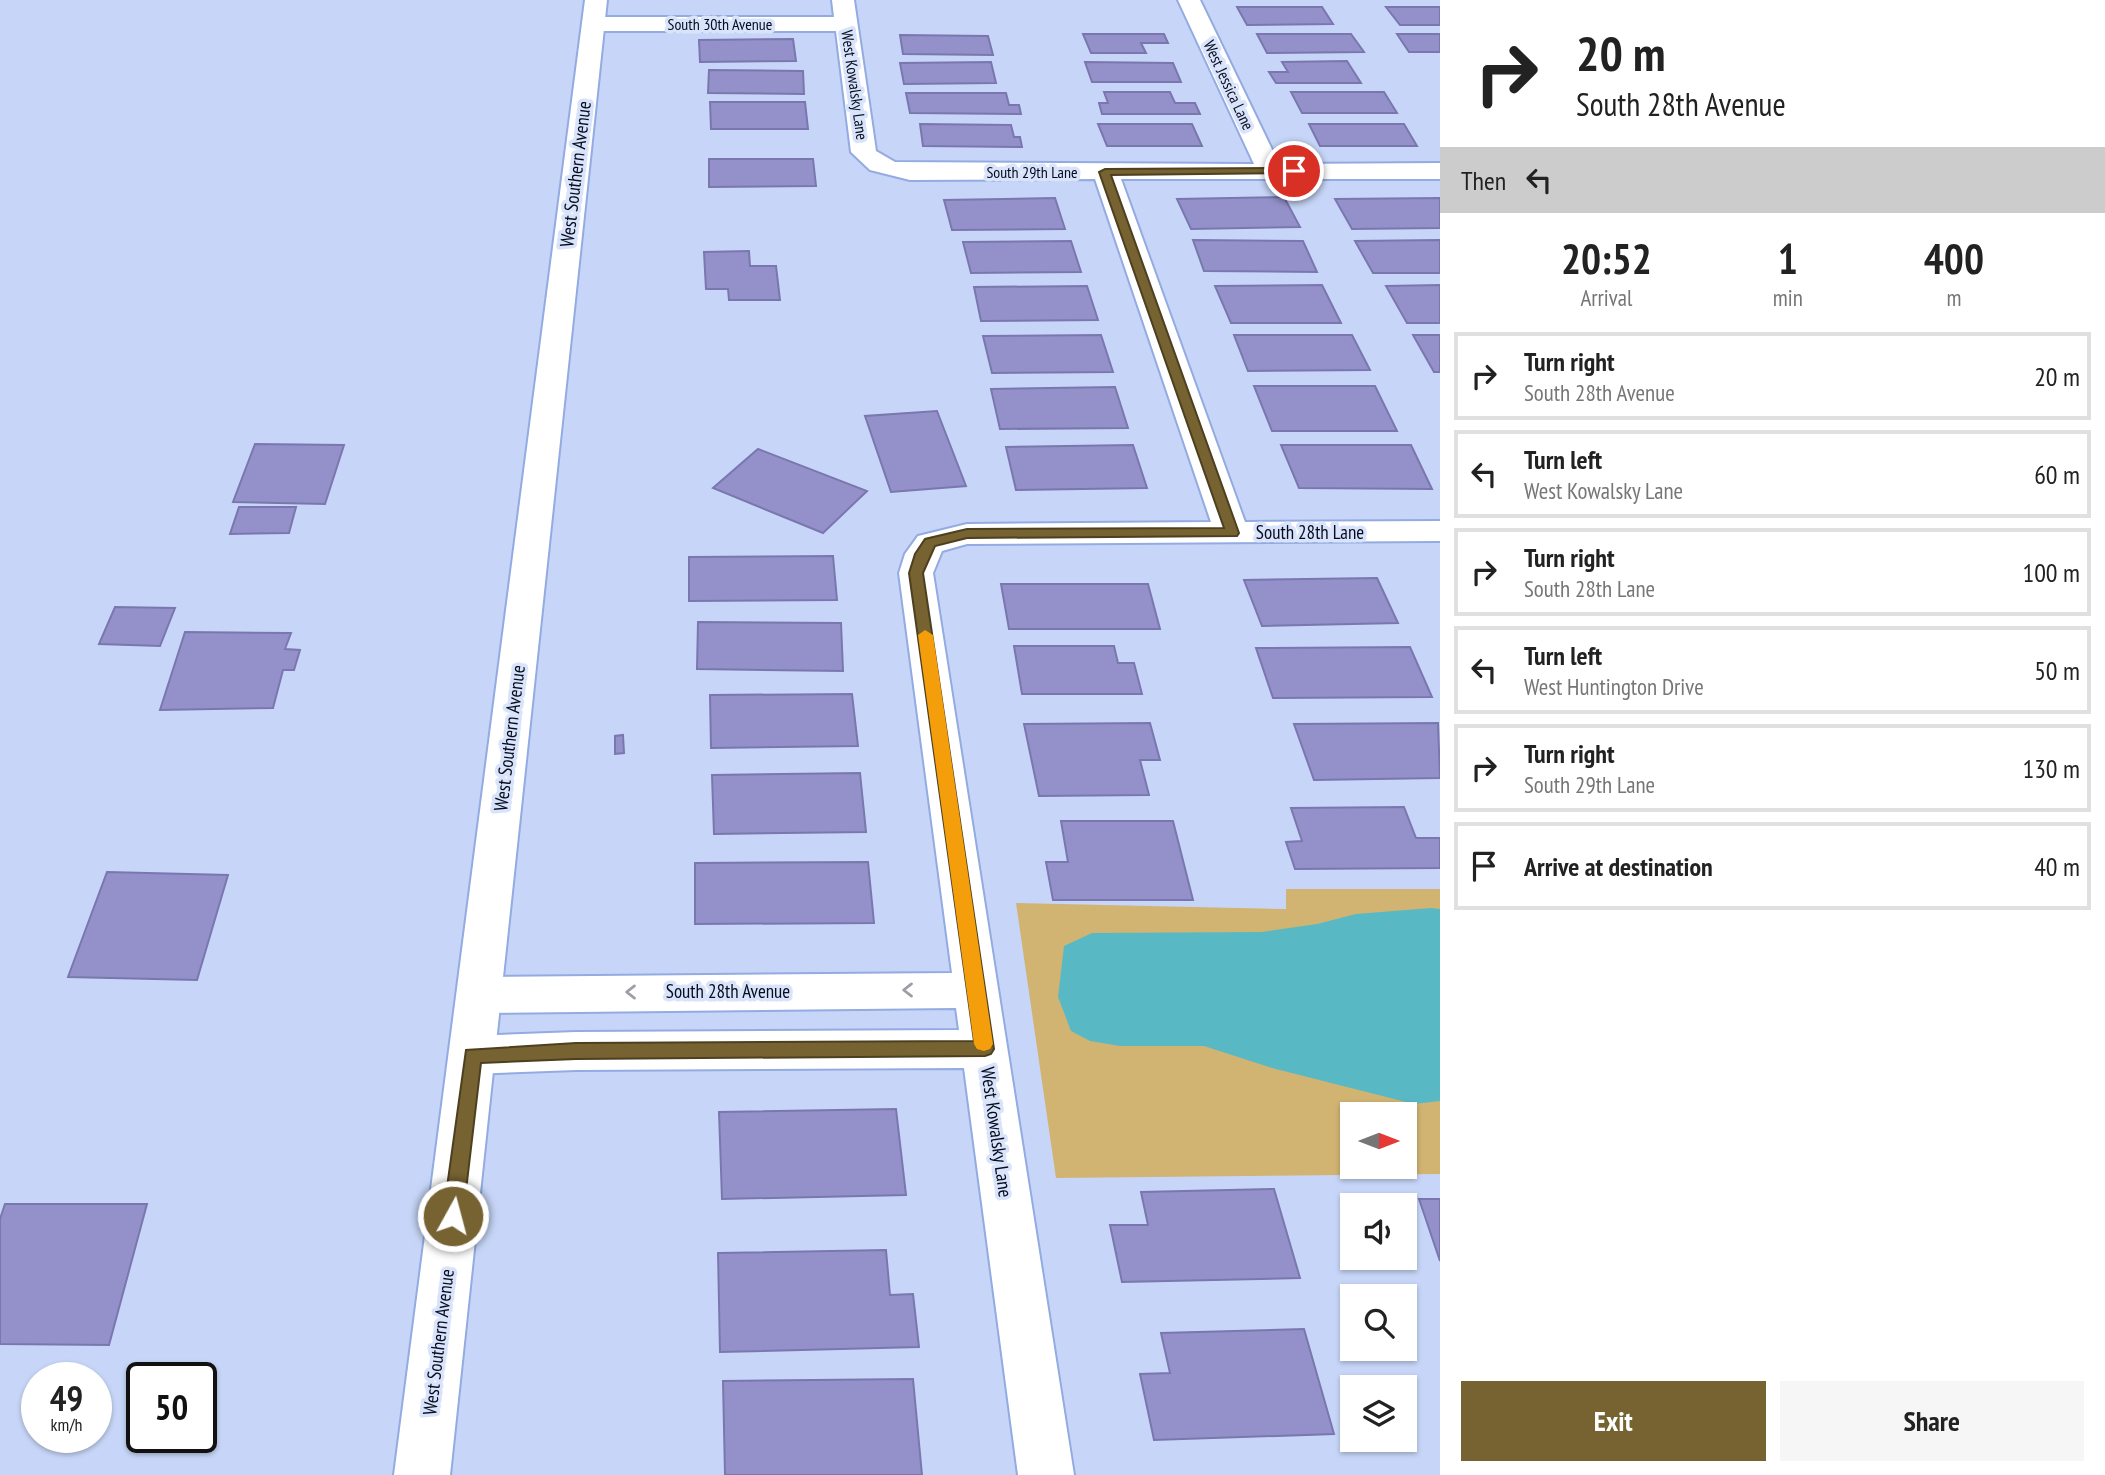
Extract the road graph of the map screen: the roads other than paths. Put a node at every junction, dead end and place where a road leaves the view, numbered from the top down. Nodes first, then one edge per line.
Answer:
1 (1189, 0) edge
2 (844, 10) edge
3 (594, 11) edge
4 (877, 165) joint
5 (1440, 170) edge
6 (1270, 171) junction
7 (1105, 172) junction
8 (1232, 533) junction
9 (1437, 538) edge
10 (930, 542) joint
11 (976, 990) junction
12 (480, 995) junction
13 (985, 1049) junction
14 (472, 1055) junction
15 (422, 1475) edge
16 (1046, 1475) edge

1 - 6 street, West Jessica Lane
2 - 3 street, South 30th Avenue
2 - 4 street, West Kowalsky Lane
3 - 12 street, West Southern Avenue
4 - 7 street, South 29th Lane
5 - 6 street, South 29th Lane
6 - 7 street, South 29th Lane
7 - 8 street
8 - 9 street, South 28th Lane
8 - 10 street, South 28th Lane
10 - 11 street, West Kowalsky Lane
11 -> 12 street, South 28th Avenue
11 - 13 street, West Kowalsky Lane
12 - 14 street, West Southern Avenue
13 - 14 street
13 - 16 street, West Kowalsky Lane
14 - 15 street, West Southern Avenue

